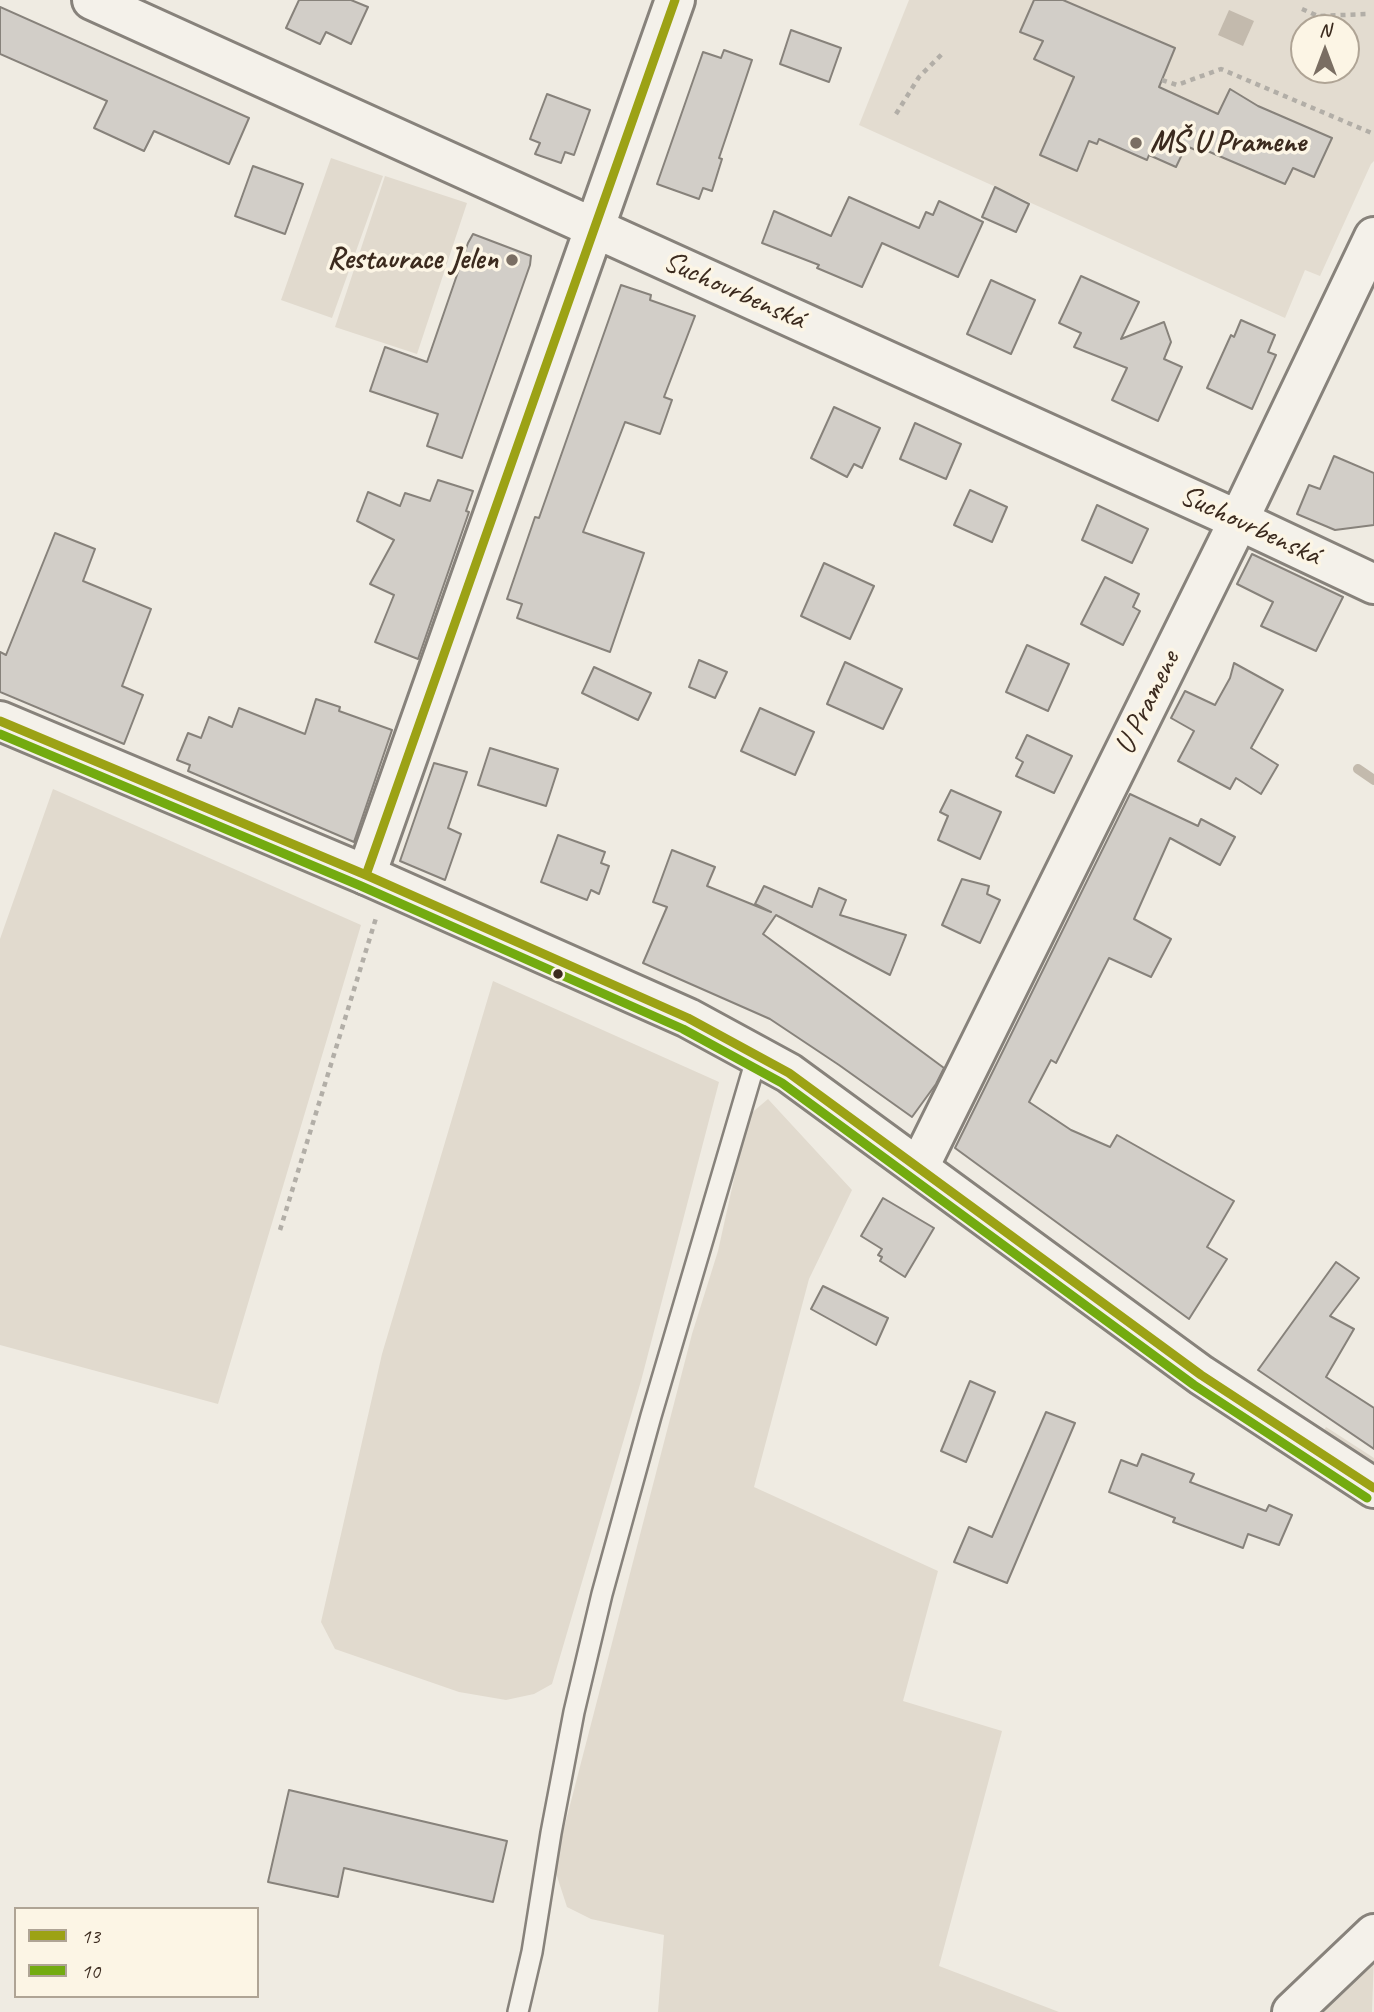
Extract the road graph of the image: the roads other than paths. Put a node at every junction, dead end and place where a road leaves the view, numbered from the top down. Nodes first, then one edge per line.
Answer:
1 (92, 0) edge
2 (675, 0) edge
3 (132, 9) edge
4 (596, 229) junction
5 (1374, 237) edge
6 (1238, 520) junction
7 (1374, 584) edge
8 (0, 721) edge
9 (376, 880) junction
10 (757, 1055) junction
11 (919, 1167) junction
12 (1374, 1488) edge
13 (1374, 1934) edge
14 (518, 2012) edge
15 (1292, 2012) edge

1 - 3 main road, Suchovrbenská
2 - 4 main road
3 - 4 main road, Suchovrbenská
4 - 6 main road, Suchovrbenská
4 - 9 main road
5 - 6 main road, U Pramene
6 - 7 main road, Suchovrbenská
6 - 11 main road, U Pramene
8 - 9 main road
9 - 10 main road
10 - 11 main road
10 - 14 lane
11 - 12 main road
13 - 15 main road

